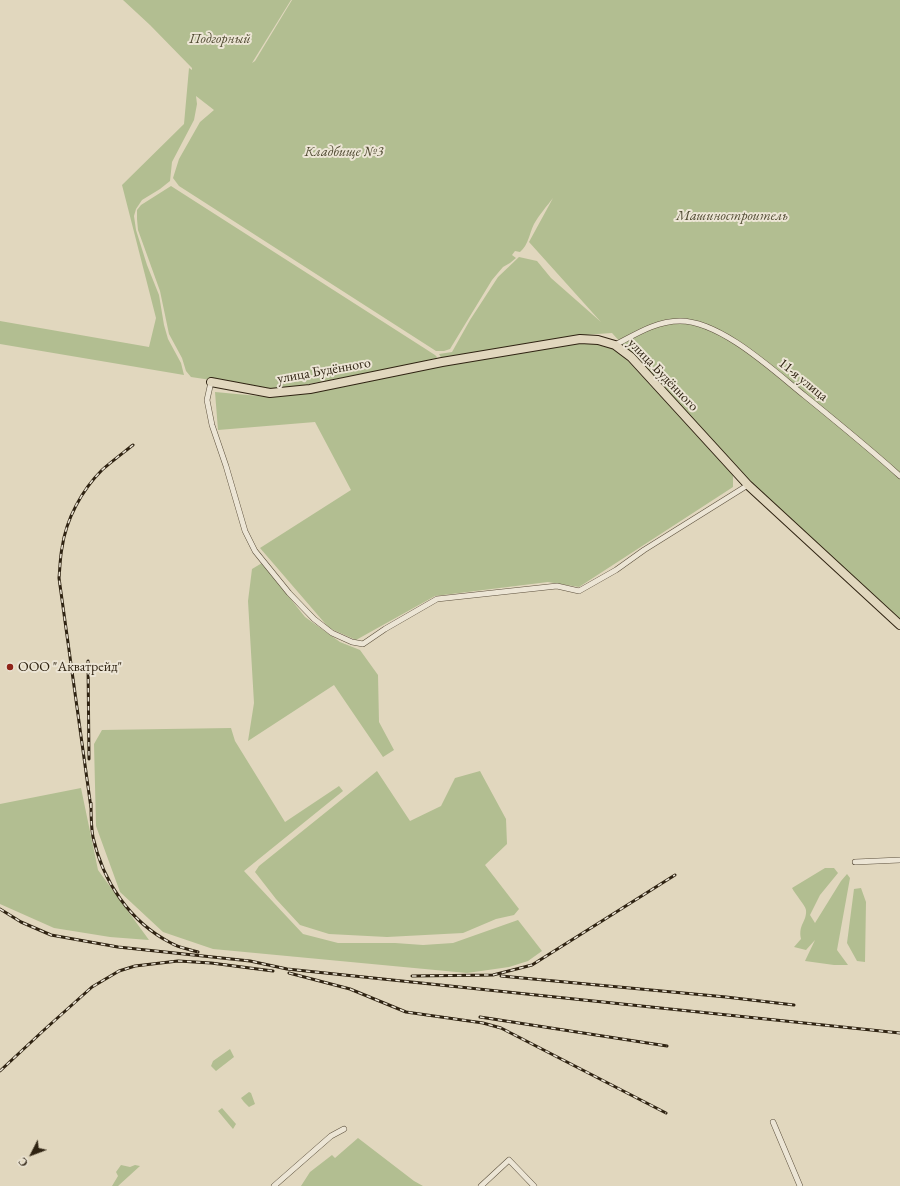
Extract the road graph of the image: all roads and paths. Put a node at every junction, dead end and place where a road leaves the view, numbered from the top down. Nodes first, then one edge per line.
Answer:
1 (615, 345) junction
2 (212, 382) joint
3 (900, 476) edge
4 (748, 485) junction
5 (900, 625) edge
6 (900, 860) edge
7 (855, 862) dead end
8 (773, 1122) dead end
9 (344, 1129) dead end
10 (274, 1186) edge
11 (482, 1186) edge
12 (534, 1186) edge
13 (800, 1186) edge

1 - 2 main road, улица Будённого
1 - 3 street, 11-я улица
1 - 4 main road, улица Будённого
2 - 4 street
4 - 5 main road, улица Будённого
6 - 7 street
8 - 13 street
9 - 10 street
11 - 12 street

